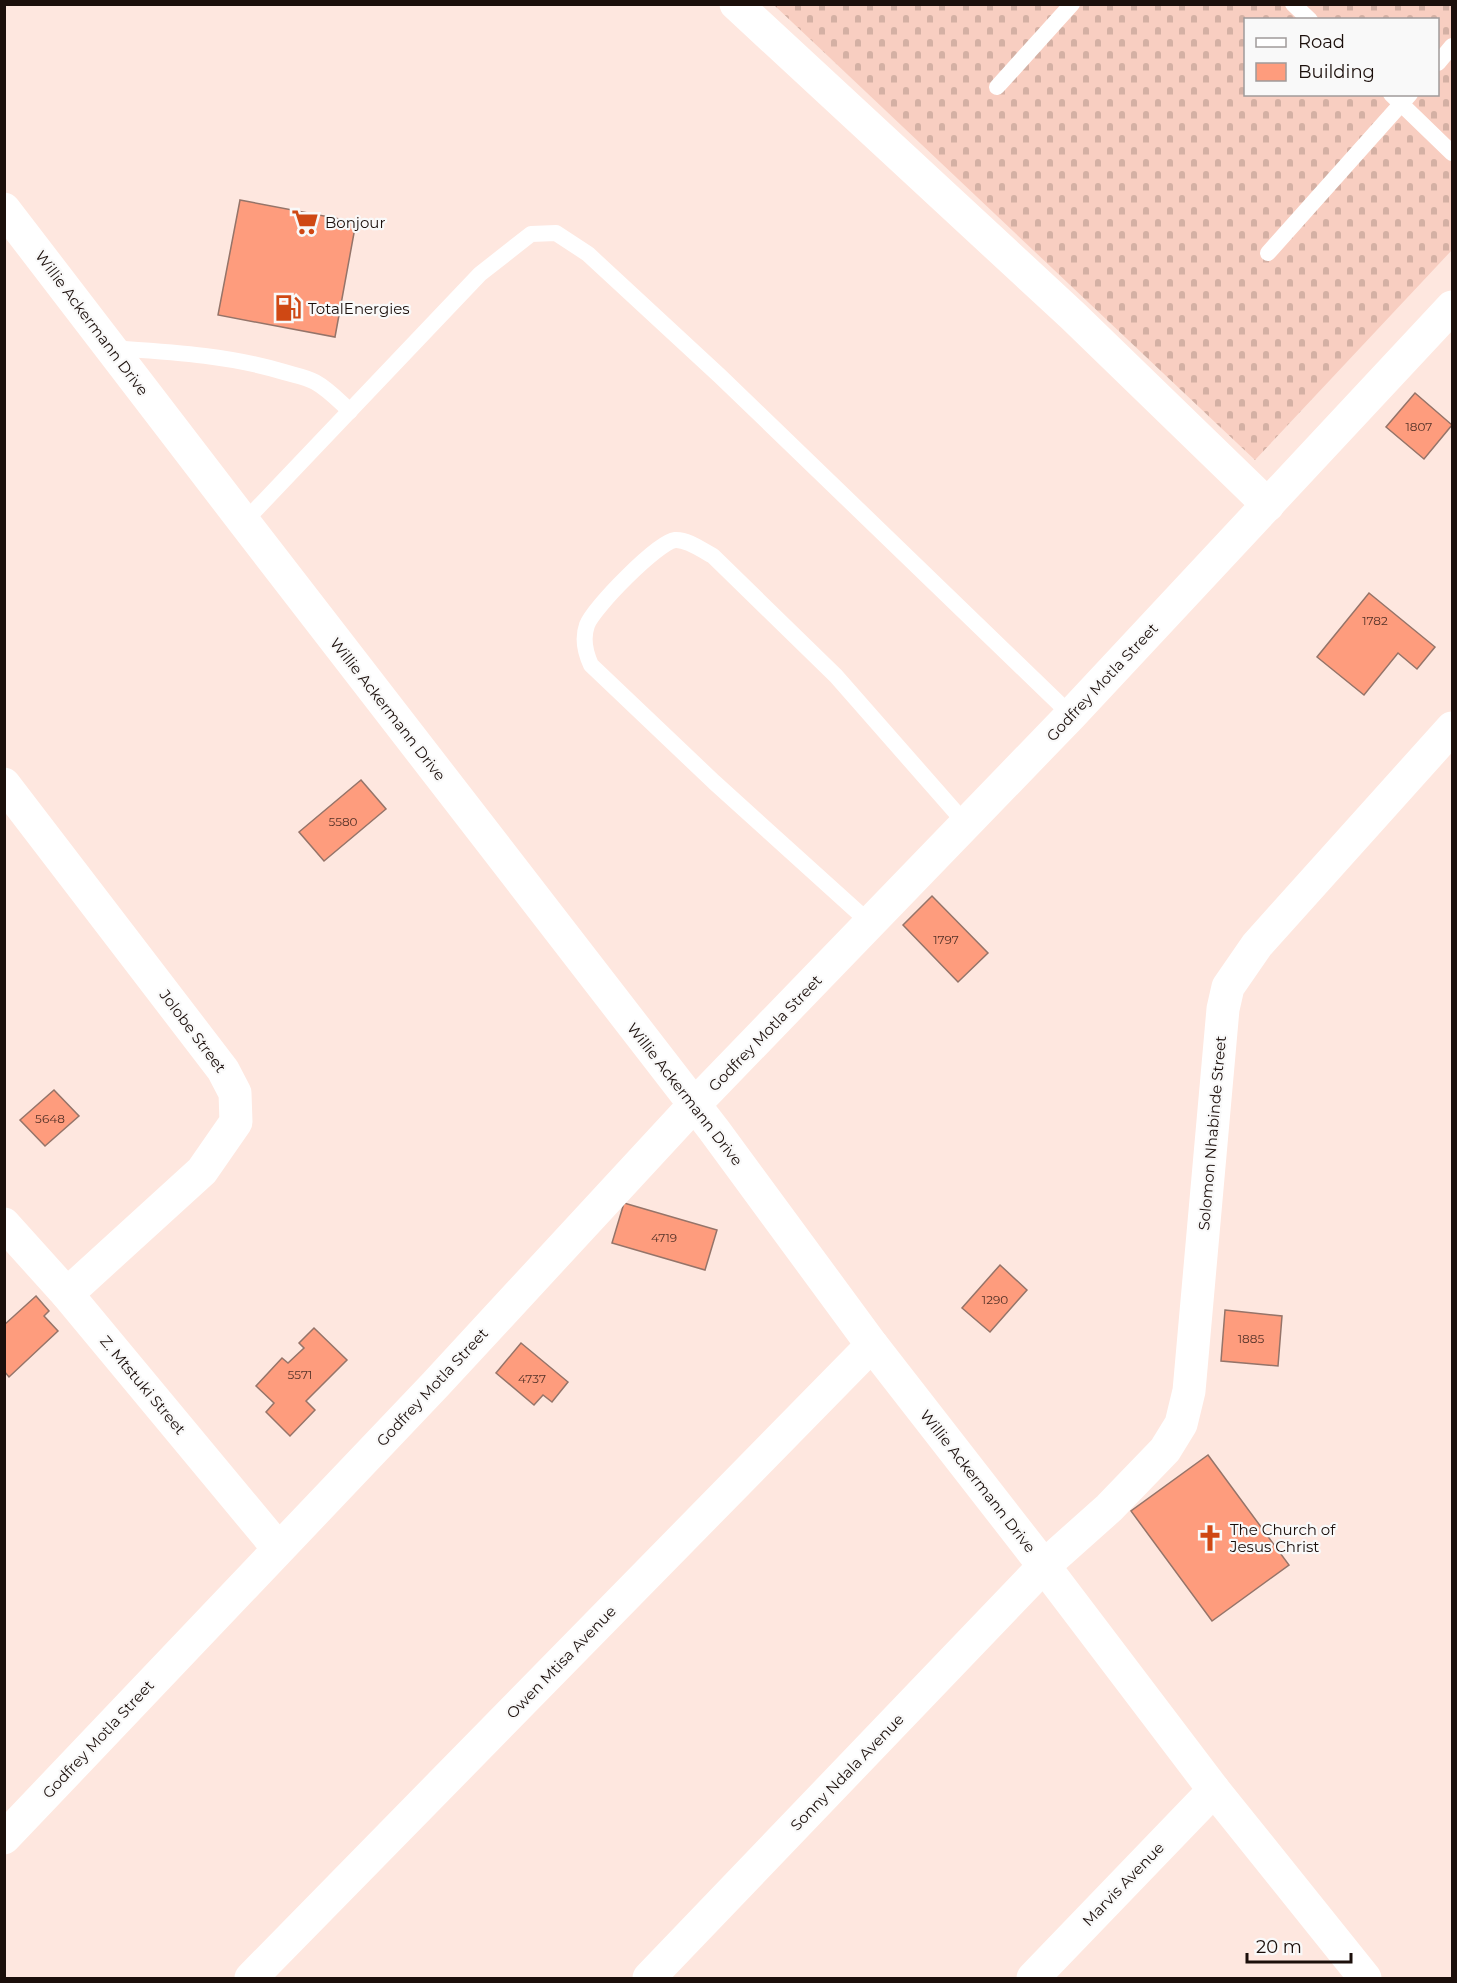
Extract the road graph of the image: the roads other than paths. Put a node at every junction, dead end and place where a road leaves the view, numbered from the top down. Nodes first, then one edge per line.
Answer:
1 (736, 4) edge
2 (1072, 4) edge
3 (1293, 4) edge
4 (1308, 18) edge
5 (1452, 46) edge
6 (1439, 61) edge
7 (997, 87) dead end
8 (1401, 98) edge
9 (1452, 153) edge
10 (4, 209) edge
11 (1268, 253) dead end
12 (1452, 307) edge
13 (112, 348) junction
14 (350, 411) junction
15 (1268, 505) junction
16 (244, 522) junction
17 (1071, 715) junction
18 (1452, 728) edge
19 (4, 784) edge
20 (966, 824) junction
21 (871, 924) junction
22 (694, 1105) junction
23 (4, 1224) edge
24 (67, 1294) junction
25 (872, 1345) junction
26 (278, 1548) junction
27 (1044, 1566) junction
28 (1214, 1790) junction
29 (4, 1838) edge
30 (251, 1978) edge
31 (649, 1978) edge
32 (1033, 1978) edge
33 (1365, 1978) edge

1 - 15 street
2 - 7 lane
3 - 4 lane
5 - 6 lane
8 - 9 lane
8 - 11 lane
10 - 13 street, Willie Ackermann Drive
12 - 15 street, Godfrey Motla Street
13 - 14 lane
13 - 16 street, Willie Ackermann Drive
14 - 16 lane
14 - 17 lane
15 - 17 street, Godfrey Motla Street
16 - 22 street, Willie Ackermann Drive
17 - 20 street, Godfrey Motla Street
18 - 27 street, Solomon Nhabinde Street
19 - 24 street, Jolobe Street
20 - 21 street, Godfrey Motla Street
20 - 21 lane
21 - 22 street, Godfrey Motla Street
22 - 25 street, Willie Ackermann Drive
22 - 26 street, Godfrey Motla Street
23 - 24 street, Z. Mtstuki Street
24 - 26 street, Z. Mtstuki Street
25 - 27 street, Willie Ackermann Drive
25 - 30 street, Owen Mtisa Avenue
26 - 29 street, Godfrey Motla Street
27 - 28 street, Willie Ackermann Drive
27 - 31 street, Sonny Ndala Avenue
28 - 32 street, Marvis Avenue
28 - 33 street, Willie Ackermann Drive

